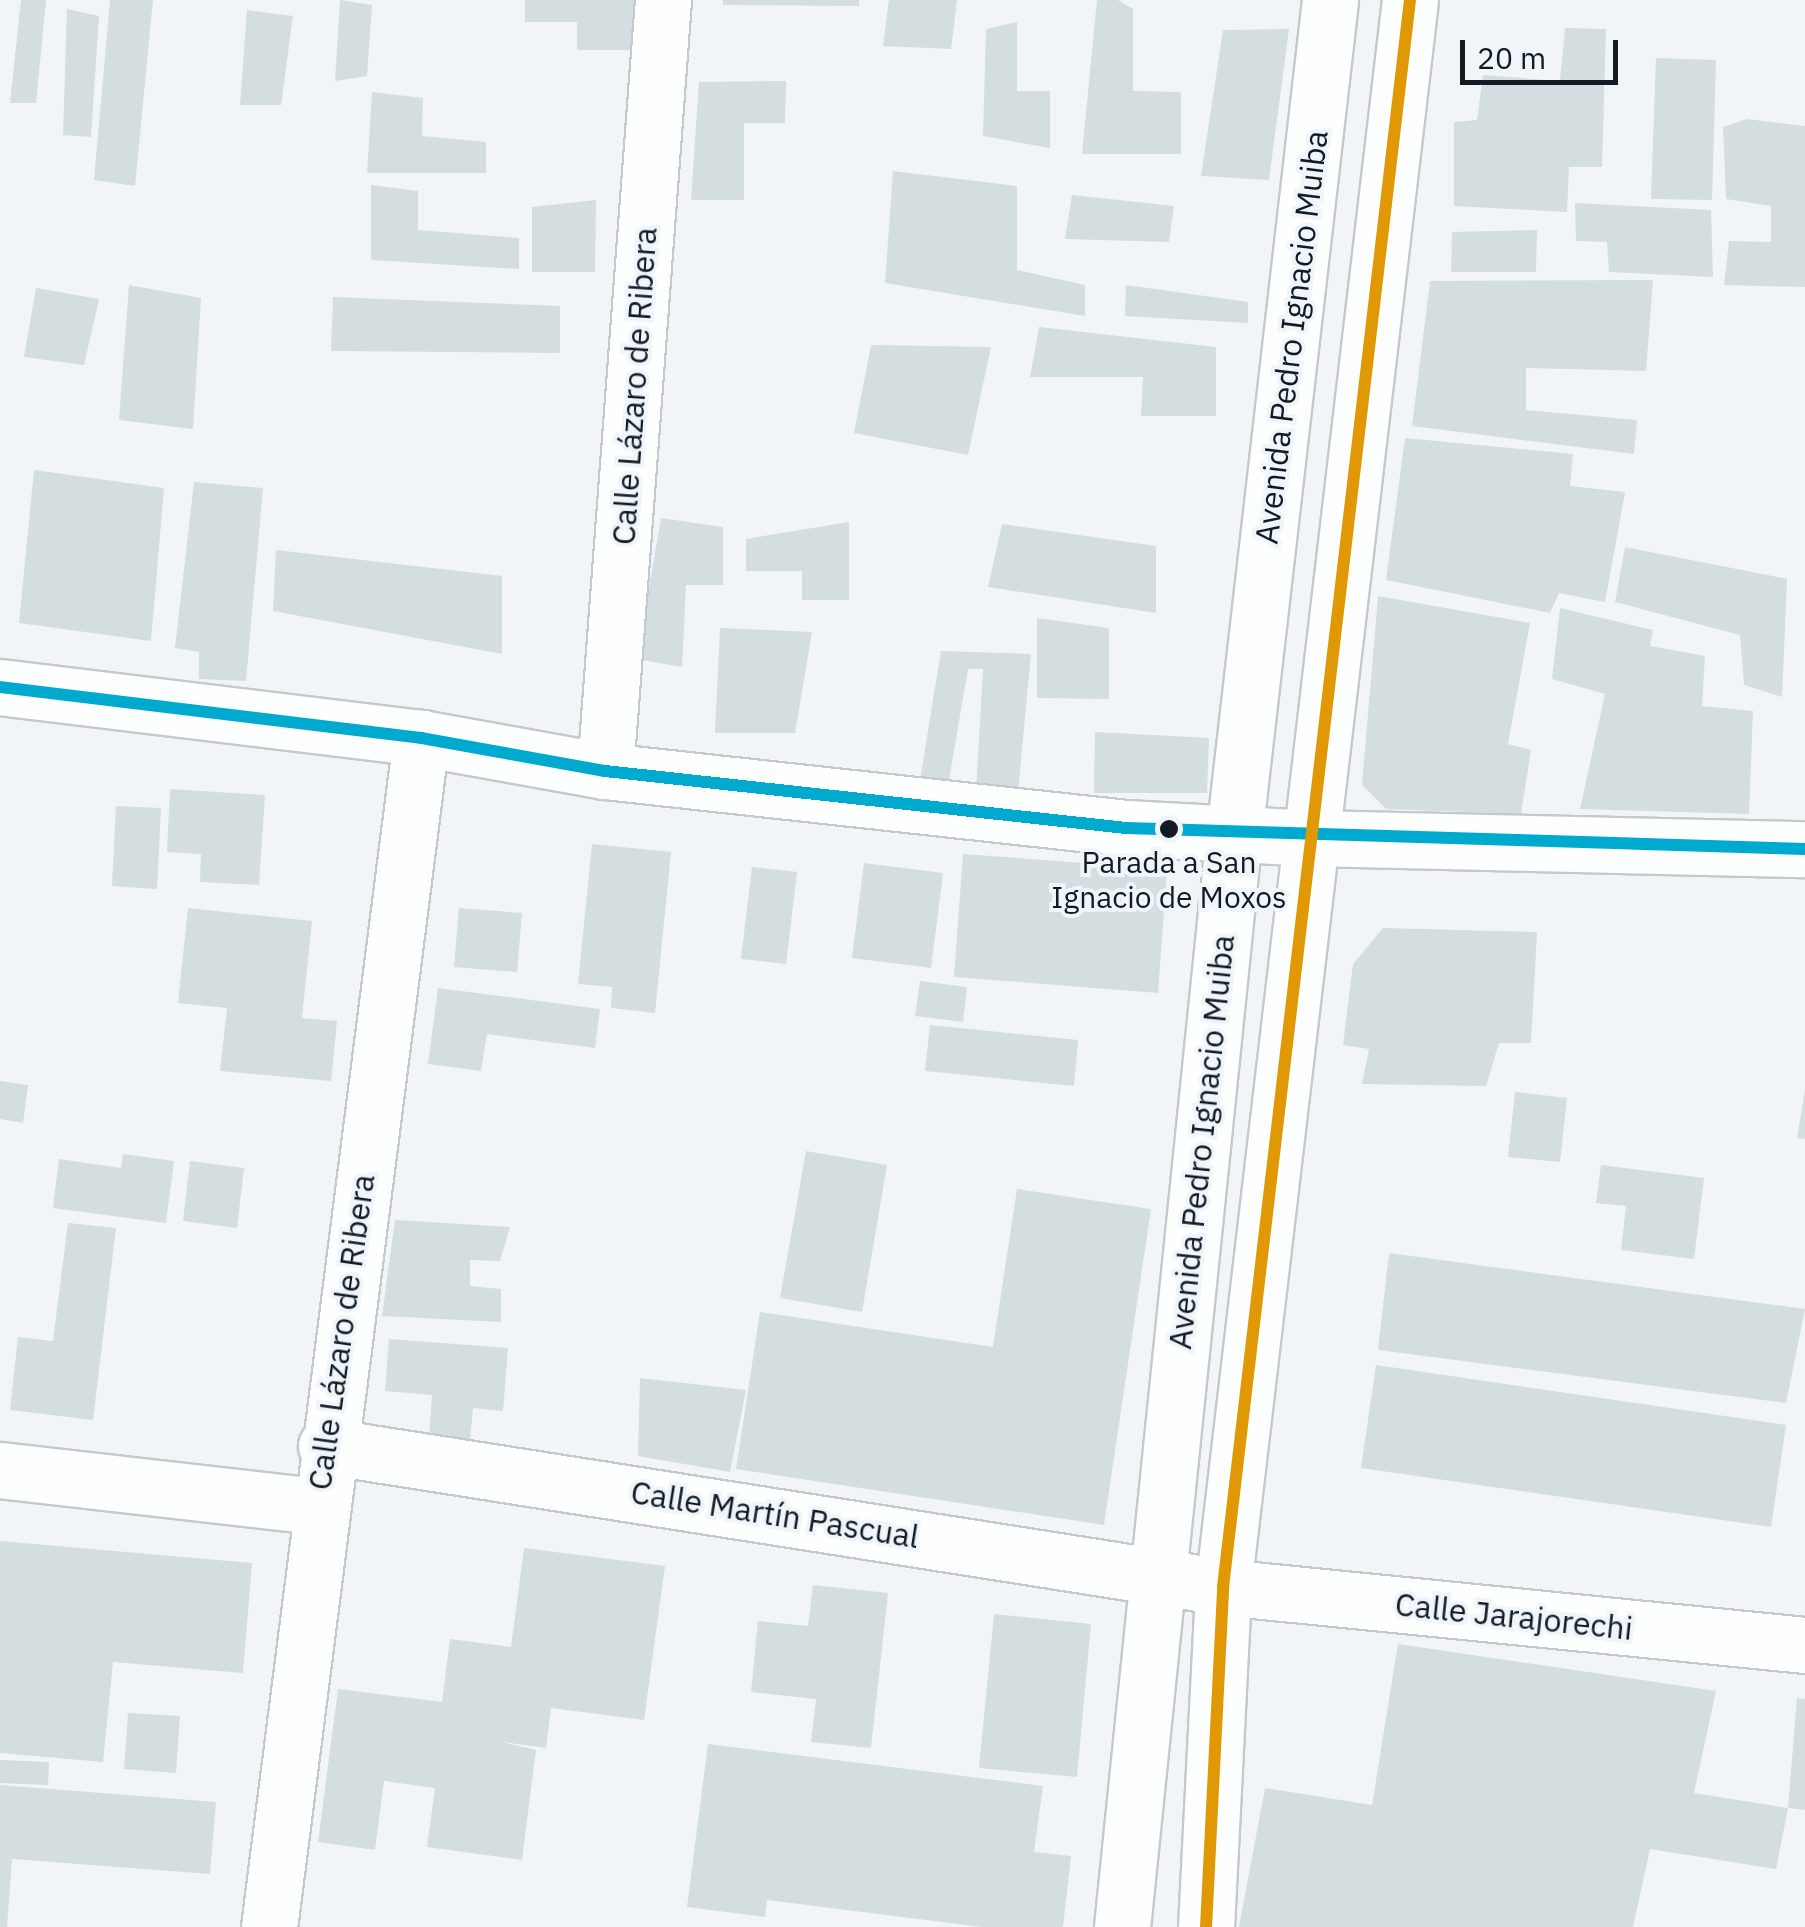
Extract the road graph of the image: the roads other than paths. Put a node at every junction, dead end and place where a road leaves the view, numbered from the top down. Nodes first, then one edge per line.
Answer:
1 (663, 0) edge
2 (1330, 0) edge
3 (1410, 0) edge
4 (0, 686) edge
5 (421, 738) junction
6 (605, 771) junction
7 (1234, 834) junction
8 (1312, 838) junction
9 (1805, 849) edge
10 (326, 1446) junction
11 (0, 1470) edge
12 (318, 1506) junction
13 (1156, 1575) junction
14 (1224, 1587) junction
15 (1805, 1645) edge
16 (269, 1927) edge
17 (1122, 1927) edge
18 (1206, 1927) edge

1 - 6 street, Calle Lázaro de Ribera
2 - 7 street, Avenida Pedro Ignacio Muiba
3 - 8 street
4 - 5 street
5 - 6 street
5 - 10 street, Calle Lázaro de Ribera
6 - 7 street
7 - 8 street
7 - 13 street, Avenida Pedro Ignacio Muiba
8 - 9 street
8 - 14 street
10 - 12 street, Calle Lázaro de Ribera
10 - 13 street, Calle Martín Pascual
11 - 12 street
12 - 16 street, Calle Lázaro de Ribera
13 - 14 street, Calle Martín Pascual
13 - 17 street, Avenida Pedro Ignacio Muiba
14 - 15 street, Calle Jarajorechi
14 - 18 street

